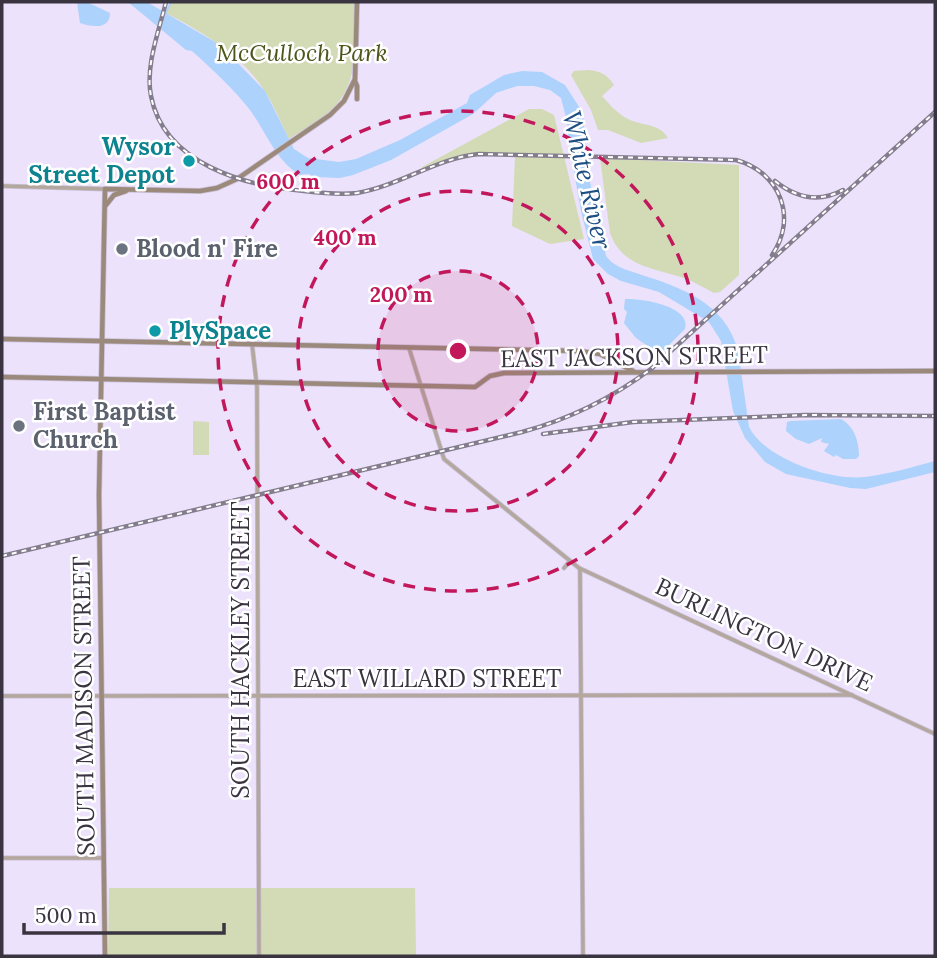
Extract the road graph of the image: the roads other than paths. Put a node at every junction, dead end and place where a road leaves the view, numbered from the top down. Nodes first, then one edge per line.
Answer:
1 (357, 2) edge
2 (354, 80) junction
3 (357, 99) dead end
4 (2, 186) edge
5 (105, 189) junction
6 (137, 189) junction
7 (104, 208) junction
8 (2, 339) edge
9 (102, 341) junction
10 (252, 344) junction
11 (408, 348) junction
12 (614, 362) junction
13 (935, 371) edge
14 (614, 373) junction
15 (641, 373) junction
16 (2, 377) edge
17 (101, 379) junction
18 (257, 382) junction
19 (419, 385) junction
20 (569, 560) junction
21 (564, 568) dead end
22 (580, 568) junction
23 (2, 695) edge
24 (852, 695) junction
25 (101, 696) junction
26 (581, 696) junction
27 (259, 697) junction
28 (935, 734) edge
29 (103, 858) junction
30 (2, 859) edge
31 (105, 956) edge
32 (259, 956) edge
33 (583, 956) edge

1 - 2 main road
2 - 3 main road
2 - 6 main road
4 - 5 street
5 - 6 main road
5 - 7 main road, SOUTH MADISON STREET
6 - 7 main road
7 - 9 main road, SOUTH MADISON STREET
8 - 9 main road
9 - 10 main road
9 - 17 main road, SOUTH MADISON STREET
10 - 11 main road
10 - 18 street, SOUTH HACKLEY STREET
11 - 12 main road
11 - 19 street, BURLINGTON DRIVE
12 - 14 main road
12 - 15 main road
13 - 15 main road, EAST JACKSON STREET
14 - 15 main road, EAST JACKSON STREET
14 - 19 main road, EAST JACKSON STREET
16 - 17 main road, EAST JACKSON STREET
17 - 18 main road, EAST JACKSON STREET
17 - 25 main road, SOUTH MADISON STREET
18 - 19 main road, EAST JACKSON STREET
18 - 27 street, SOUTH HACKLEY STREET
19 - 20 street, BURLINGTON DRIVE
20 - 21 street
20 - 22 street, BURLINGTON DRIVE
22 - 24 street, BURLINGTON DRIVE
22 - 26 street
23 - 25 street, EAST WILLARD STREET
24 - 26 street, EAST WILLARD STREET
24 - 28 street, BURLINGTON DRIVE
25 - 27 street, EAST WILLARD STREET
25 - 29 main road, SOUTH MADISON STREET
26 - 27 street, EAST WILLARD STREET
26 - 33 street
27 - 32 street, SOUTH HACKLEY STREET
29 - 30 street
29 - 31 main road, SOUTH MADISON STREET

